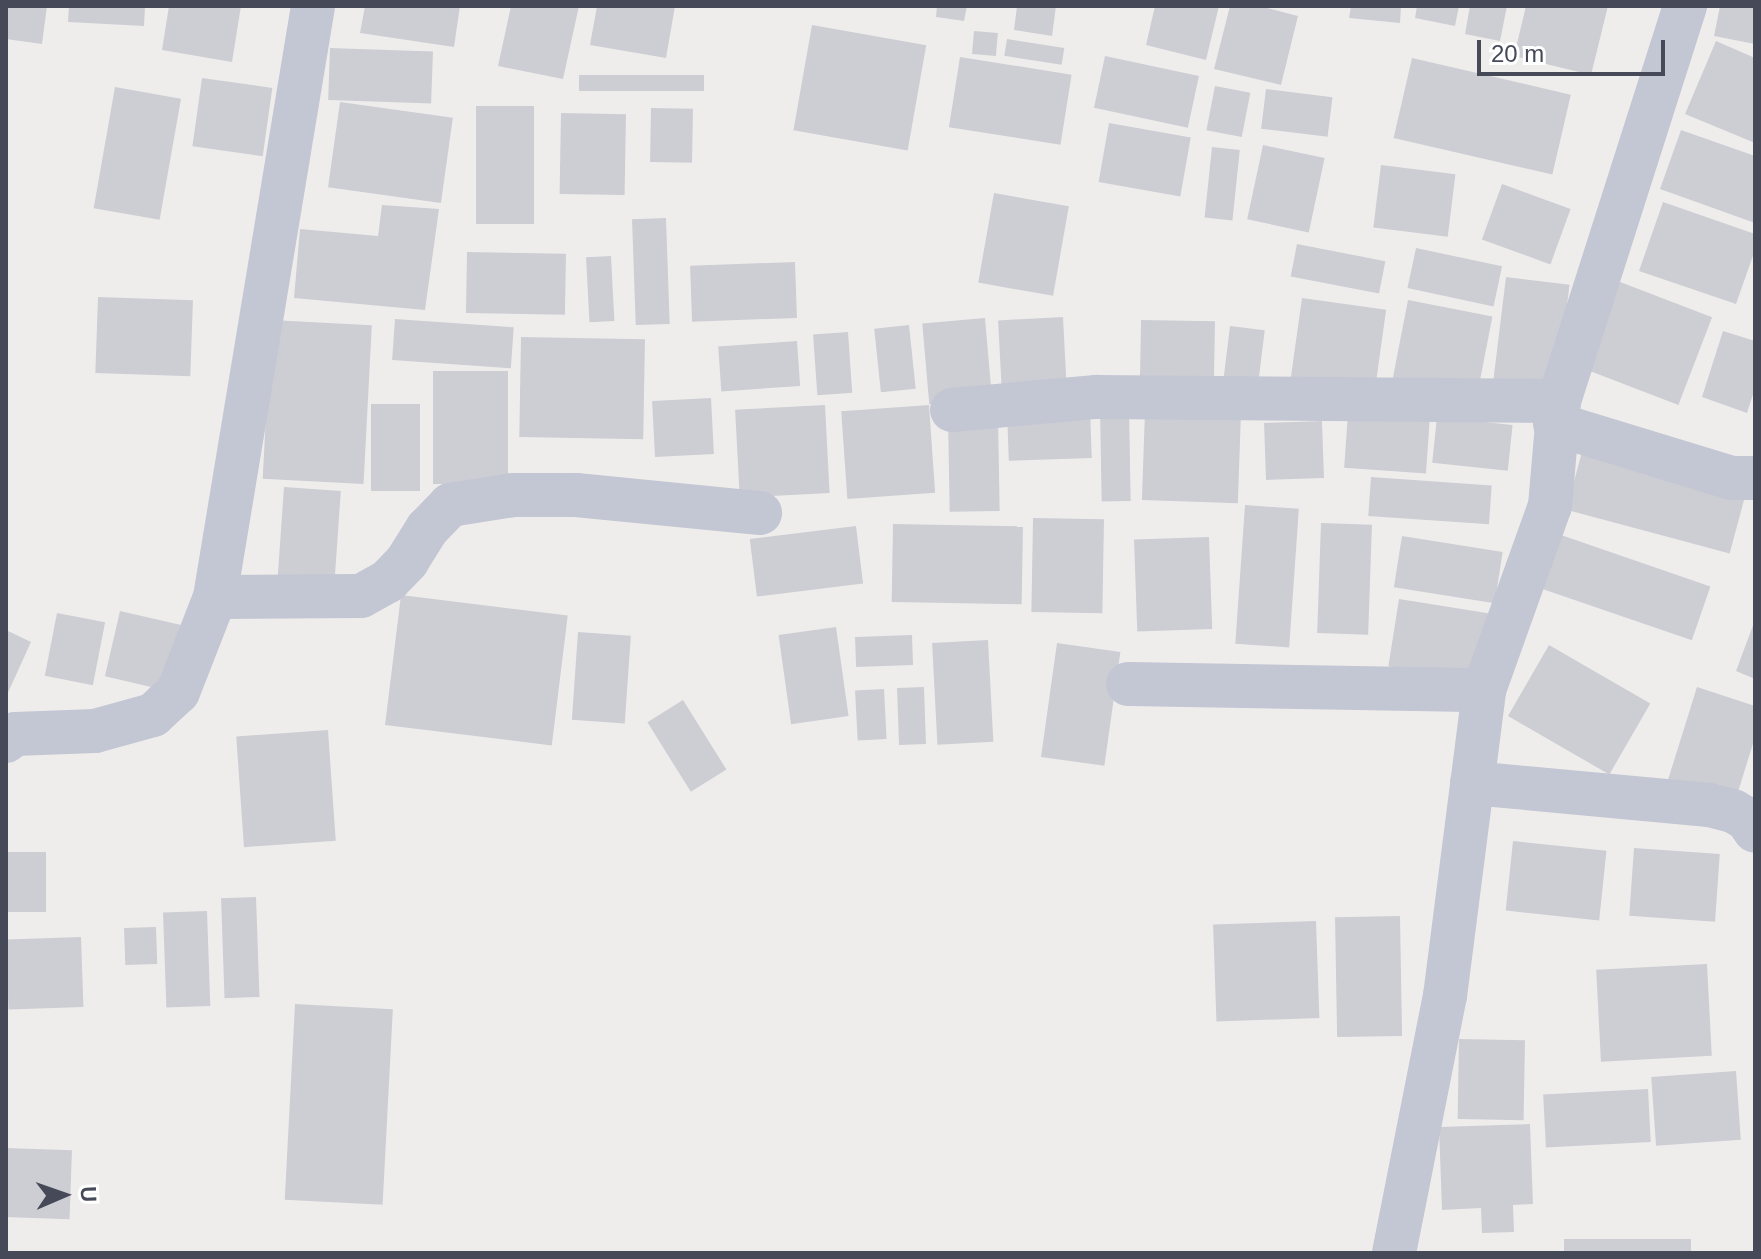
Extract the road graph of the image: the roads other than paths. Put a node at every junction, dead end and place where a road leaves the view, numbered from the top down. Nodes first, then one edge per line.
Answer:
1 (313, 6) edge
2 (1685, 6) edge
3 (952, 410) dead end
4 (1557, 413) junction
5 (1755, 478) edge
6 (760, 513) dead end
7 (215, 597) junction
8 (1128, 684) dead end
9 (1484, 690) junction
10 (6, 741) edge
11 (1472, 783) junction
12 (1755, 831) edge
13 (1394, 1253) edge

1 - 7 street
2 - 4 street
3 - 4 street
4 - 5 street
4 - 9 street
6 - 7 street
7 - 10 street
8 - 9 street
9 - 11 street
11 - 12 street
11 - 13 street

